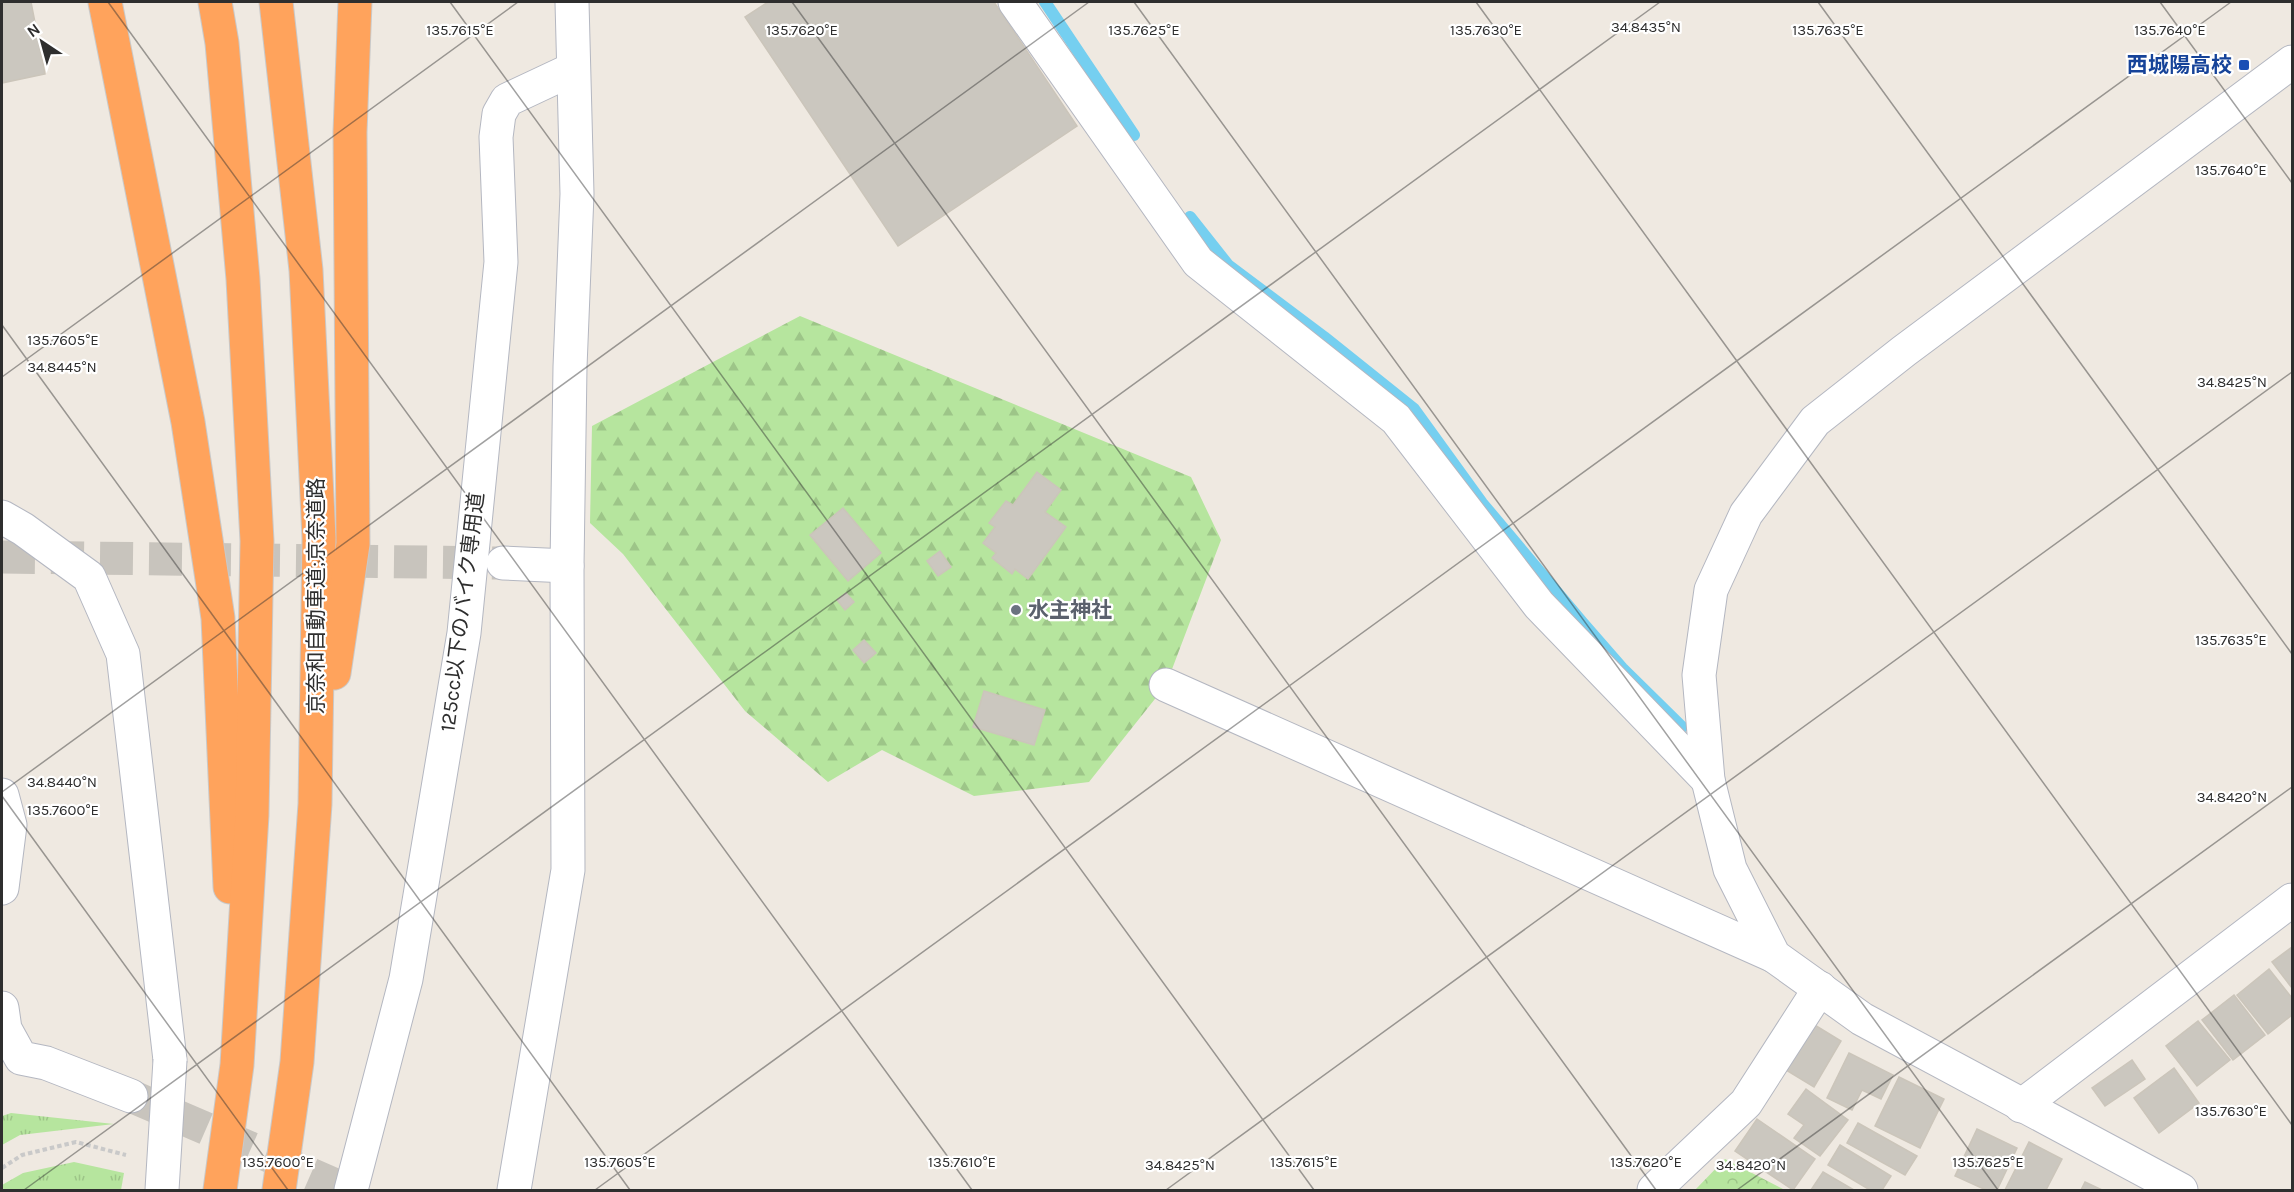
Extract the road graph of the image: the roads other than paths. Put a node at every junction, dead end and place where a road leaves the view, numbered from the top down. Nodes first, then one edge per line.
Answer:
1 (105, 2) edge
2 (215, 2) edge
3 (276, 2) edge
4 (356, 2) edge
5 (572, 2) edge
6 (1015, 2) edge
7 (2292, 62) edge
8 (573, 69) junction
9 (2, 517) edge
10 (503, 563) tunnel mouth
11 (567, 566) junction
12 (1166, 685) dead end
13 (1708, 780) junction
14 (2, 795) edge
15 (315, 804) junction
16 (2, 888) edge
17 (2292, 900) edge
18 (1774, 956) junction
19 (1820, 988) junction
20 (2, 1008) edge
21 (237, 1065) junction
22 (131, 1096) tunnel mouth
23 (2021, 1106) junction
24 (162, 1191) edge
25 (220, 1191) edge
26 (279, 1191) edge
27 (351, 1191) edge
28 (513, 1191) edge
29 (1654, 1191) edge
30 (2181, 1191) edge

1 - 21 highway
2 - 21 highway
3 - 15 highway, 京奈和自動車道;京奈道路
4 - 15 highway
5 - 8 street
6 - 13 street
7 - 13 street
8 - 11 street
8 - 27 street, 125cc以下のバイク専用道
9 - 24 street, bridge
10 - 11 street
11 - 28 street
12 - 18 street
13 - 18 street
14 - 16 street
15 - 26 highway, 京奈和自動車道;京奈道路
17 - 23 street
18 - 19 street
19 - 23 street
19 - 29 street
20 - 22 street
21 - 25 highway
23 - 30 street

